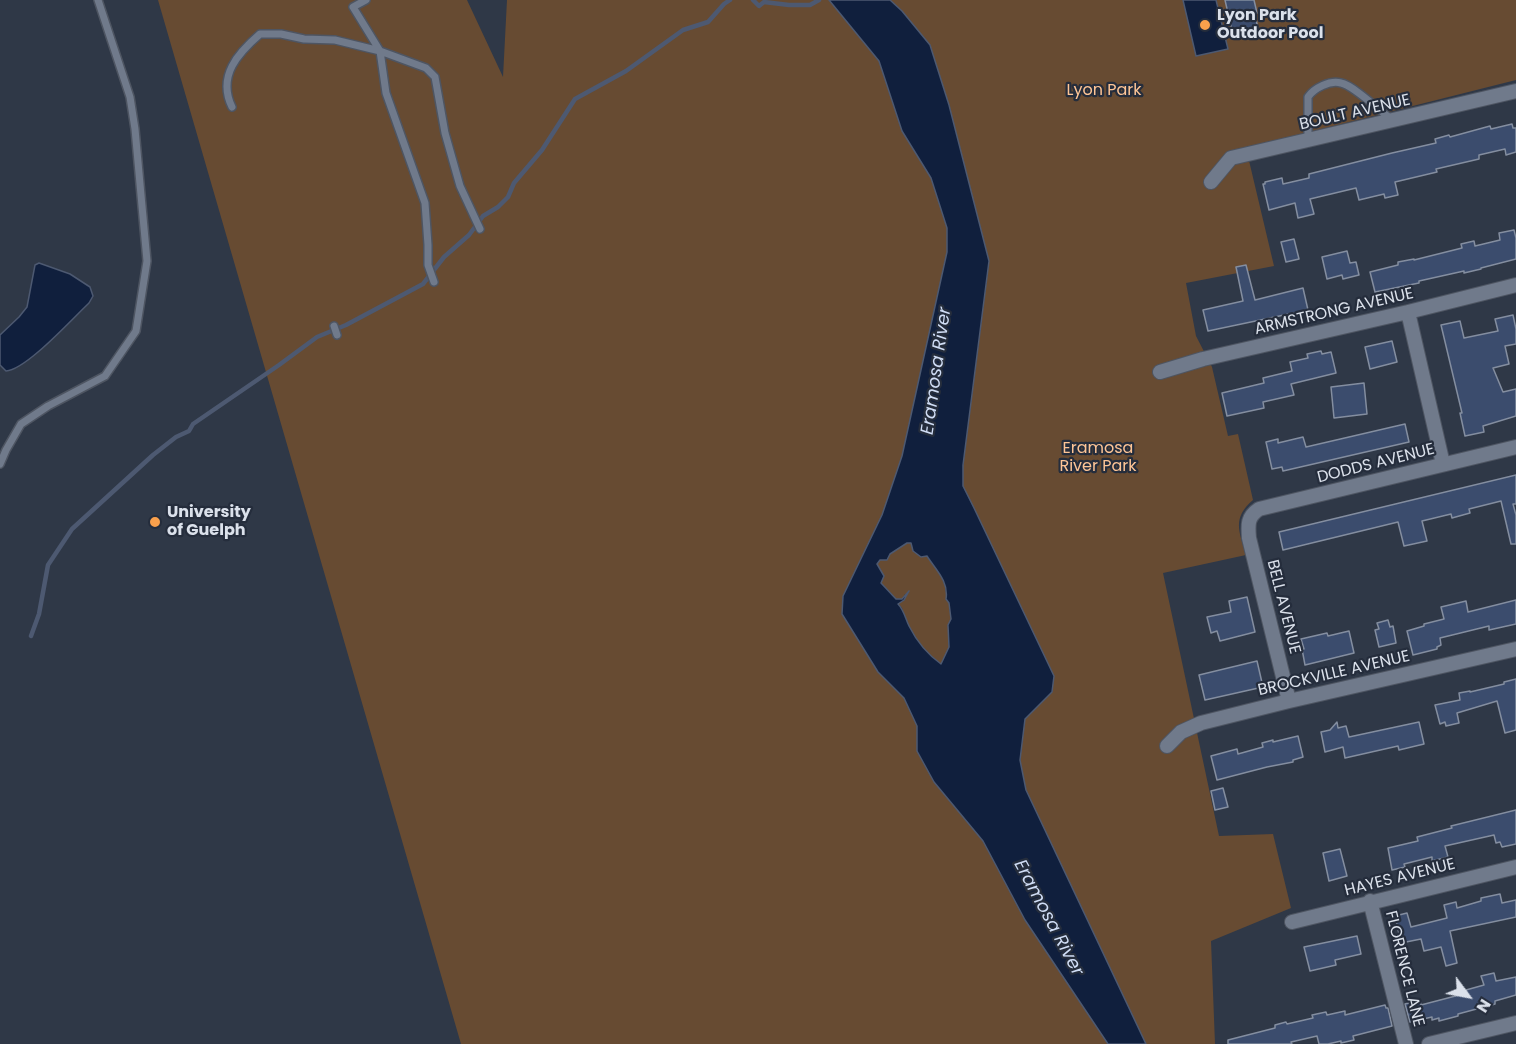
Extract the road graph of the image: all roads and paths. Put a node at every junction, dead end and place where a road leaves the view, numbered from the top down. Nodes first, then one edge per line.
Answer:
1 (98, 0) edge
2 (366, 0) edge
3 (380, 51) junction
4 (1516, 91) edge
5 (232, 106) dead end
6 (1393, 120) junction
7 (1308, 141) junction
8 (1211, 182) dead end
9 (480, 229) dead end
10 (434, 282) dead end
11 (1516, 285) edge
12 (1408, 312) junction
13 (334, 326) dead end
14 (337, 335) dead end
15 (1160, 372) dead end
16 (1516, 447) edge
17 (0, 464) edge
18 (1443, 464) junction
19 (1249, 520) joint
20 (1516, 649) edge
21 (1289, 701) junction
22 (1167, 746) dead end
23 (1516, 867) edge
24 (1370, 901) junction
25 (1292, 922) dead end
26 (1516, 1023) edge
27 (1406, 1044) edge
28 (1429, 1044) edge

1 - 17 lane
2 - 3 lane
3 - 5 lane
3 - 9 lane
3 - 10 lane
4 - 6 street, BOULT AVENUE
6 - 7 street, BOULT AVENUE
6 - 7 lane
7 - 8 street, BOULT AVENUE
11 - 12 street, ARMSTRONG AVENUE
12 - 15 street, ARMSTRONG AVENUE
12 - 18 street
13 - 14 lane
16 - 18 street, DODDS AVENUE
18 - 19 street, DODDS AVENUE
19 - 21 street, BELL AVENUE
20 - 21 street, BROCKVILLE AVENUE
21 - 22 street, BROCKVILLE AVENUE
23 - 24 street, HAYES AVENUE
24 - 25 street, HAYES AVENUE
24 - 27 street, FLORENCE LANE
26 - 28 street

